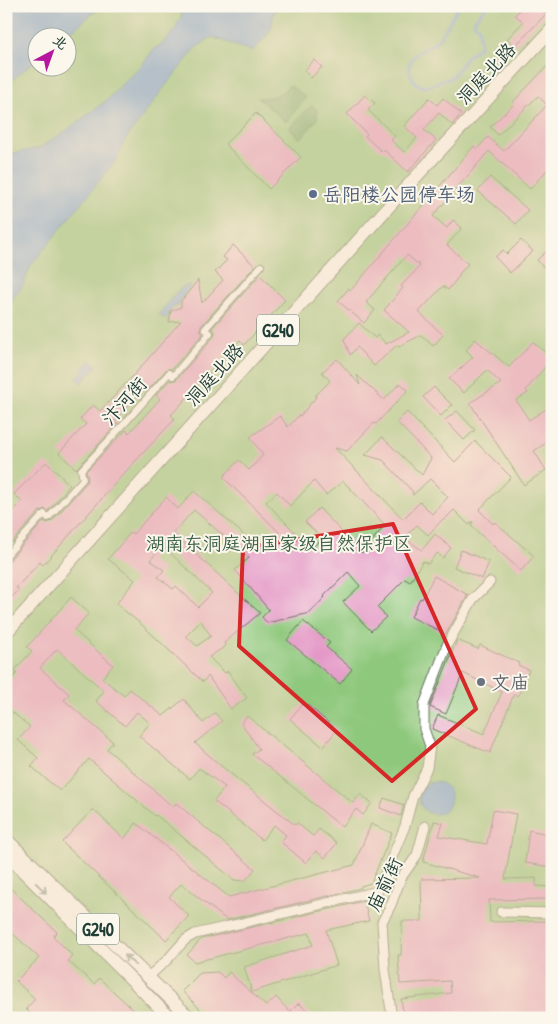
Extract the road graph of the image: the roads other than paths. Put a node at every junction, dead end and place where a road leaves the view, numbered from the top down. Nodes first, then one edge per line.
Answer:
1 (552, 29) edge
2 (552, 40) edge
3 (261, 266) dead end
4 (6, 556) edge
5 (490, 582) dead end
6 (6, 633) edge
7 (6, 642) edge
8 (425, 826) dead end
9 (6, 839) edge
10 (6, 854) edge
11 (501, 912) dead end
12 (552, 913) edge
13 (148, 977) junction
14 (170, 1018) edge
15 (190, 1018) edge
16 (392, 1018) edge

1 - 6 main road, 洞庭北路 / G240
2 - 7 main road, 洞庭北路 / G240
3 - 4 street, 汴河街
5 - 13 street
8 - 16 street, 庙前街
13 -> 9 main road, G240
10 -> 14 main road, G240
11 - 12 street
13 - 15 main road, G240

